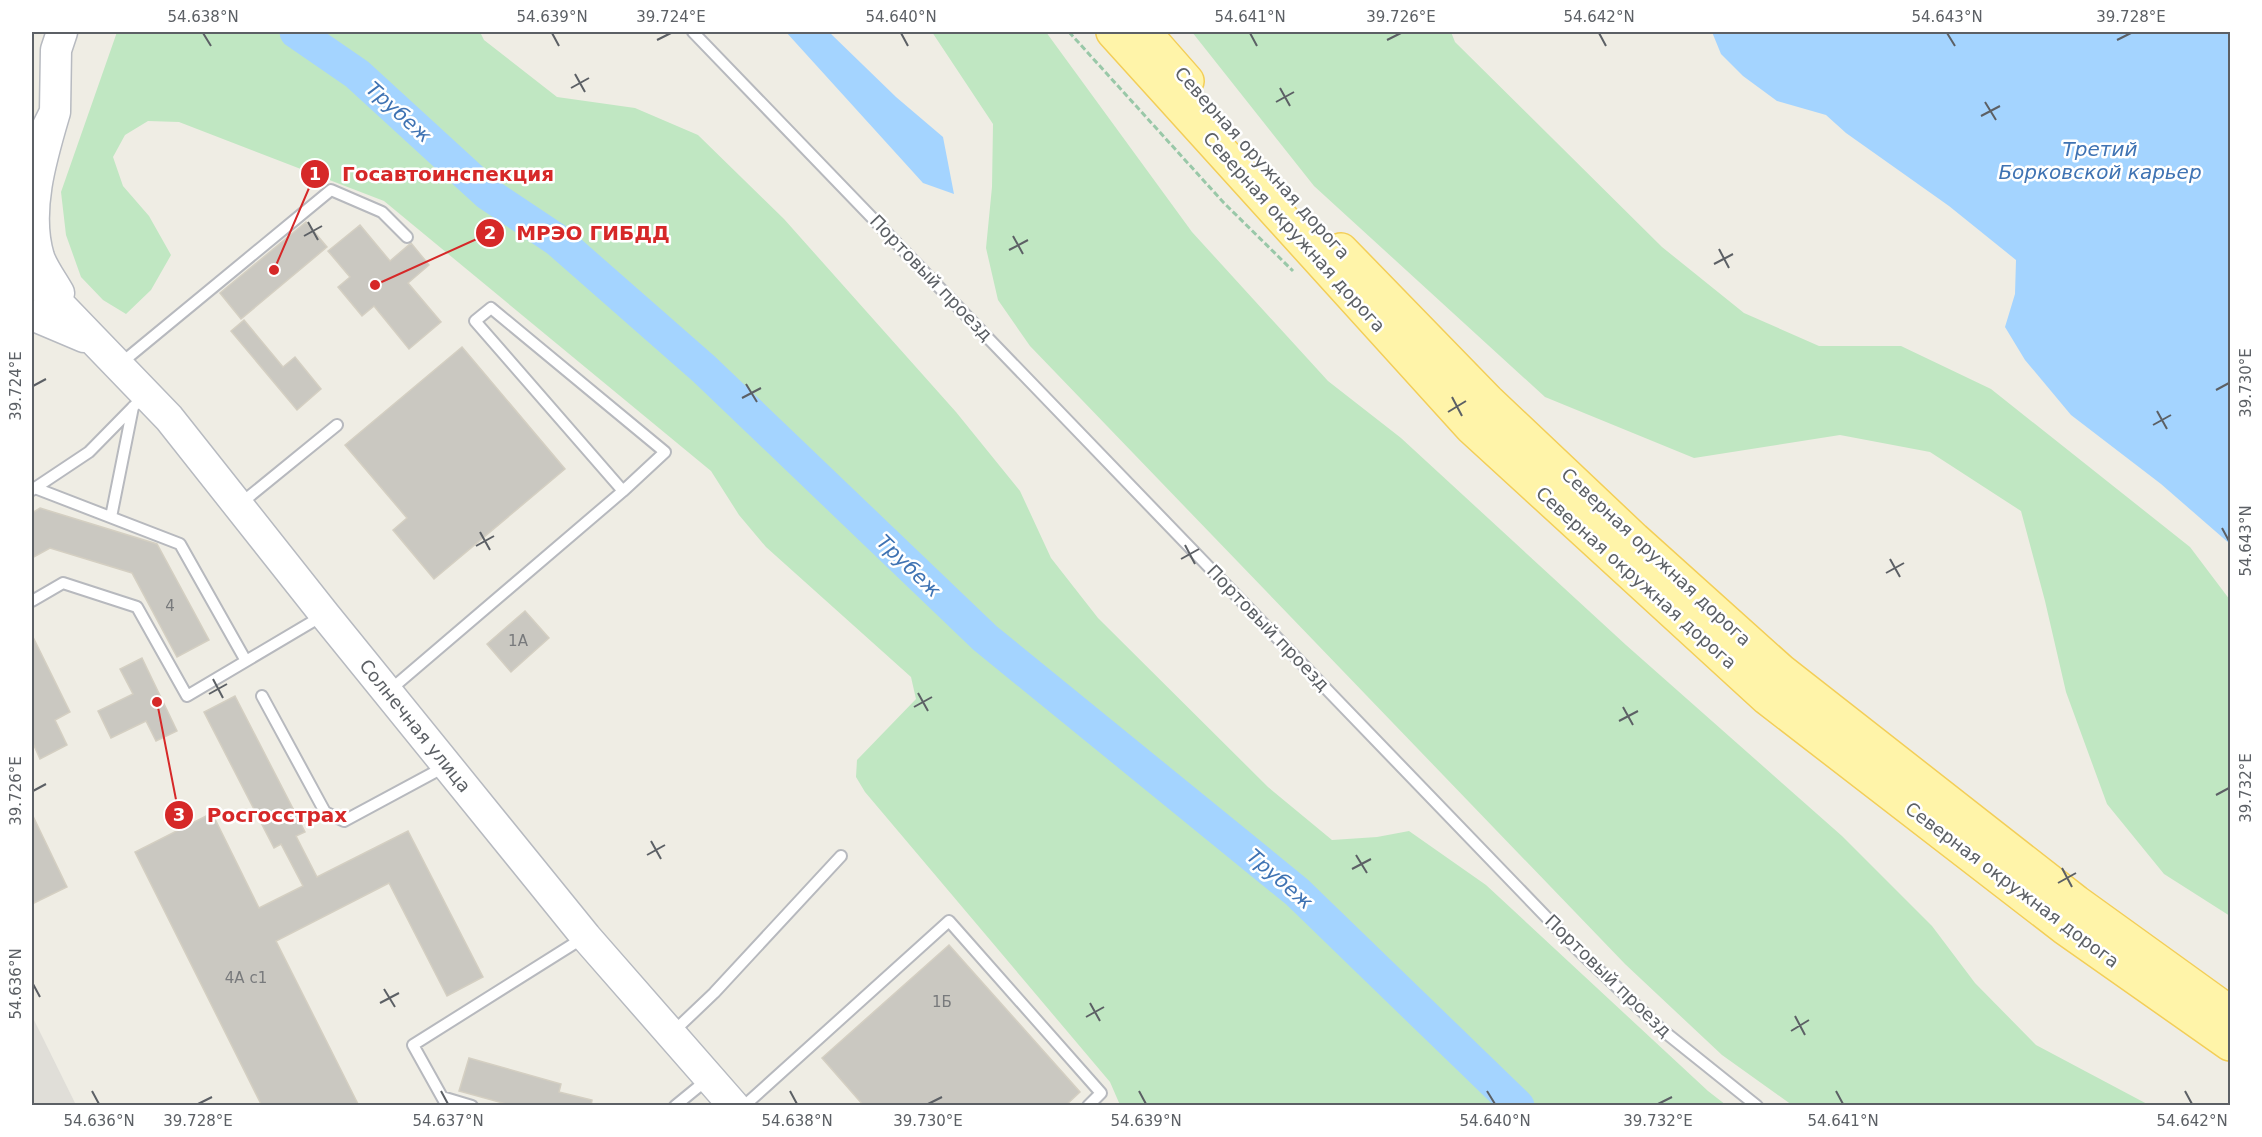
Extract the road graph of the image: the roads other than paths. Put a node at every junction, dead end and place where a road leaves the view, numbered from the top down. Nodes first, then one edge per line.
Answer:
1 (693, 32) edge
2 (1113, 32) edge
3 (1144, 32) edge
4 (59, 41) edge
5 (55, 112) junction
6 (32, 159) edge
7 (406, 237) dead end
8 (32, 276) edge
9 (32, 315) edge
10 (72, 316) junction
11 (109, 354) junction
12 (140, 400) junction
13 (337, 425) dead end
14 (33, 489) edge
15 (623, 491) junction
16 (240, 504) junction
17 (111, 517) junction
18 (32, 601) edge
19 (325, 615) junction
20 (246, 661) junction
21 (387, 693) junction
22 (262, 696) dead end
23 (447, 765) junction
24 (841, 856) dead end
25 (586, 937) junction
26 (2230, 1013) edge
27 (672, 1033) junction
28 (2230, 1044) edge
29 (710, 1077) junction
30 (445, 1101) edge
31 (472, 1106) edge
32 (675, 1106) edge
33 (734, 1106) edge
34 (744, 1106) edge
35 (1088, 1106) edge
36 (1757, 1106) edge

1 - 36 lane, Портовый проезд
2 - 28 main road, Северная окружная дорога
3 - 26 main road, Северная оружная дорога
4 - 5 main road
5 - 6 main road
5 - 10 main road
7 - 11 lane
8 - 10 main road, Солнечная улица
9 - 11 main road, Солнечная улица
10 - 11 main road, Солнечная улица
11 - 12 main road, Солнечная улица
12 - 14 lane
12 - 16 main road, Солнечная улица
12 - 17 lane
13 - 16 lane
14 - 17 lane
15 - 15 lane
15 - 21 lane
16 - 19 main road, Солнечная улица
17 - 20 lane
18 - 20 lane
19 - 20 lane
19 - 21 main road, Солнечная улица
21 - 23 main road, Солнечная улица
22 - 23 lane
23 - 25 main road, Солнечная улица
24 - 27 lane
25 - 27 main road, Солнечная улица
25 - 30 lane
27 - 29 main road, Солнечная улица
29 - 32 lane
29 - 33 main road, Солнечная улица
30 - 31 lane
34 - 35 lane

